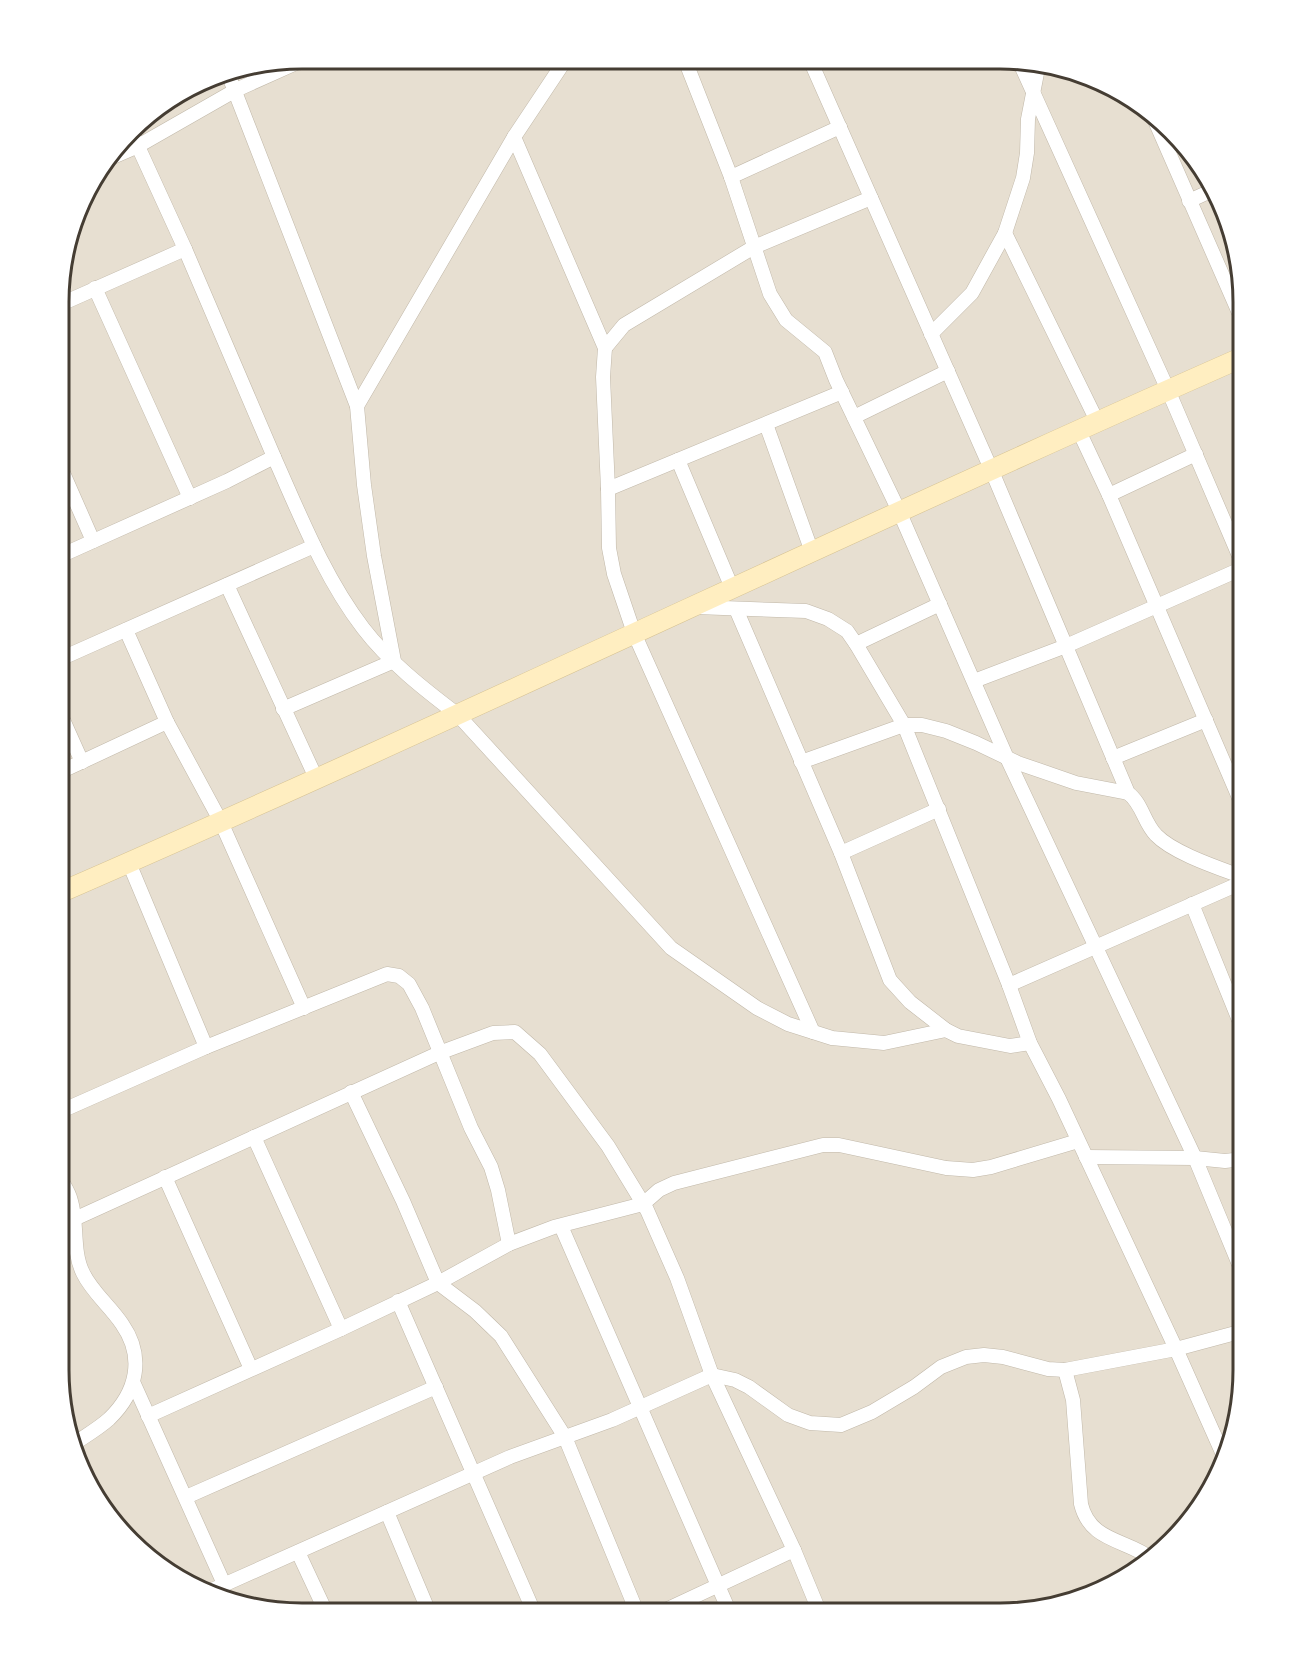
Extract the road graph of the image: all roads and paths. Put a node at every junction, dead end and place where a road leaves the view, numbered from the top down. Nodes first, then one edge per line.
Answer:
1 (559, 69) edge
2 (689, 69) edge
3 (814, 69) edge
4 (279, 70) edge
5 (1023, 70) edge
6 (1037, 72) edge
7 (231, 80) edge
8 (236, 90) junction
9 (1033, 91) junction
10 (840, 127) junction
11 (1160, 132) edge
12 (514, 137) junction
13 (135, 139) edge
14 (138, 146) junction
15 (123, 152) edge
16 (731, 177) junction
17 (1206, 193) edge
18 (871, 198) junction
19 (1189, 201) junction
20 (1005, 233) junction
21 (754, 247) junction
22 (185, 249) junction
23 (95, 288) junction
24 (1233, 298) edge
25 (69, 300) edge
26 (931, 334) junction
27 (605, 348) junction
28 (1233, 362) edge
29 (948, 371) junction
30 (1168, 390) junction
31 (842, 392) junction
32 (357, 406) junction
33 (854, 417) junction
34 (1097, 421) junction
35 (765, 424) junction
36 (1078, 429) junction
37 (1196, 454) junction
38 (274, 457) junction
39 (678, 460) junction
40 (991, 469) junction
41 (69, 486) edge
42 (609, 489) junction
43 (1109, 495) junction
44 (190, 498) junction
45 (899, 511) junction
46 (93, 541) junction
47 (1233, 542) edge
48 (314, 546) junction
49 (69, 552) edge
50 (812, 552) junction
51 (1233, 571) edge
52 (227, 585) junction
53 (732, 588) junction
54 (940, 604) junction
55 (1156, 606) junction
56 (691, 607) junction
57 (736, 609) junction
58 (126, 630) junction
59 (634, 633) junction
60 (856, 644) junction
61 (1066, 646) junction
62 (69, 655) edge
63 (394, 661) junction
64 (975, 681) junction
65 (283, 709) junction
66 (458, 715) junction
67 (1206, 720) junction
68 (167, 722) junction
69 (904, 725) junction
70 (69, 733) edge
71 (1007, 758) junction
72 (1113, 758) junction
73 (82, 762) junction
74 (801, 762) junction
75 (69, 768) edge
76 (316, 778) junction
77 (1233, 783) edge
78 (1128, 793) junction
79 (939, 809) junction
80 (221, 822) junction
81 (841, 853) junction
82 (129, 863) junction
83 (1233, 873) edge
84 (1233, 886) edge
85 (69, 890) edge
86 (1192, 904) junction
87 (1096, 946) junction
88 (1009, 985) junction
89 (1233, 1005) edge
90 (304, 1008) junction
91 (946, 1030) junction
92 (813, 1032) junction
93 (1030, 1043) junction
94 (206, 1047) junction
95 (439, 1053) junction
96 (351, 1092) junction
97 (69, 1108) edge
98 (254, 1137) junction
99 (1078, 1141) junction
100 (1086, 1156) junction
101 (1195, 1158) junction
102 (1233, 1160) edge
103 (165, 1177) junction
104 (69, 1196) edge
105 (643, 1204) junction
106 (74, 1219) junction
107 (69, 1221) edge
108 (561, 1226) junction
109 (509, 1244) junction
110 (1233, 1250) edge
111 (438, 1282) junction
112 (398, 1301) junction
113 (341, 1329) junction
114 (1233, 1334) edge
115 (1176, 1349) junction
116 (251, 1369) junction
117 (1065, 1370) junction
118 (711, 1375) junction
119 (134, 1384) junction
120 (436, 1387) junction
121 (640, 1407) junction
122 (148, 1416) junction
123 (565, 1437) junction
124 (80, 1440) edge
125 (1220, 1448) edge
126 (474, 1473) junction
127 (186, 1497) junction
128 (387, 1512) junction
129 (794, 1550) junction
130 (298, 1552) junction
131 (1144, 1554) edge
132 (718, 1586) junction
133 (218, 1587) edge
134 (322, 1603) edge
135 (425, 1603) edge
136 (530, 1603) edge
137 (633, 1603) edge
138 (679, 1603) edge
139 (726, 1603) edge
140 (816, 1603) edge

1 - 12 street
2 - 16 street
3 - 10 street
4 - 8 street
5 - 9 street
6 - 9 street
7 - 8 street
8 - 14 street
8 - 32 street
9 - 20 street
9 - 30 street
10 - 16 street
10 - 18 street
11 - 19 street
12 - 27 street
12 - 32 street
13 - 14 street
14 - 15 street
14 - 22 street
16 - 21 street
17 - 19 street
18 - 21 street
18 - 26 street
19 - 24 street
20 - 26 street
20 - 34 street
21 - 27 street
21 - 31 street
22 - 23 street
22 - 38 street
23 - 25 street
23 - 44 street
26 - 29 street
27 - 42 street
28 - 30 street
29 - 33 street
29 - 40 street
30 - 34 street
30 - 37 street
31 - 33 street
31 - 35 street
32 - 63 street
33 - 45 street
34 - 36 street
35 - 39 street
35 - 50 street
36 - 40 street
36 - 43 street
37 - 43 street
37 - 47 street
38 - 44 street
38 - 48 street
39 - 42 street
39 - 53 street
40 - 45 street
40 - 61 street
41 - 46 street
42 - 59 street
43 - 55 street
44 - 46 street
45 - 50 street
45 - 54 street
46 - 49 street
48 - 52 street
48 - 63 street
50 - 53 street
51 - 55 street
52 - 58 street
52 - 65 street
53 - 56 street
54 - 60 street
54 - 64 street
55 - 61 street
55 - 67 street
56 - 57 street
56 - 59 street
57 - 60 street
57 - 74 street
58 - 62 street
58 - 68 street
59 - 66 street
59 - 92 street
60 - 69 street
61 - 64 street
61 - 72 street
63 - 65 street
63 - 66 street
64 - 71 street
65 - 76 street
66 - 76 street
66 - 92 street
67 - 72 street
67 - 77 street
68 - 73 street
68 - 80 street
69 - 71 street
69 - 74 street
69 - 79 street
70 - 73 street
71 - 78 street
71 - 87 street
72 - 78 street
73 - 75 street
74 - 81 street
76 - 80 street
78 - 83 street
79 - 81 street
79 - 88 street
80 - 82 street
80 - 90 street
81 - 91 street
82 - 85 street
82 - 94 street
84 - 86 street
86 - 87 street
86 - 89 street
87 - 88 street
87 - 101 street
88 - 93 street
90 - 94 street
90 - 95 street
91 - 92 street
91 - 93 street
93 - 99 street
94 - 97 street
95 - 96 street
95 - 105 street
95 - 109 street
96 - 98 street
96 - 111 street
98 - 103 street
98 - 113 street
99 - 100 street
99 - 105 street
100 - 101 street
100 - 115 street
101 - 102 street
101 - 110 street
103 - 106 street
103 - 116 street
104 - 106 street
105 - 108 street
105 - 118 street
106 - 107 street
106 - 119 street
108 - 109 street
108 - 121 street
109 - 111 street
111 - 112 street
111 - 123 street
112 - 113 street
112 - 120 street
113 - 116 street
114 - 115 street
115 - 117 street
115 - 125 street
116 - 122 street
117 - 118 street
117 - 131 street
118 - 121 street
118 - 129 street
119 - 122 street
119 - 124 street
120 - 126 street
120 - 127 street
121 - 123 street
121 - 132 street
122 - 127 street
123 - 126 street
123 - 137 street
126 - 128 street
126 - 136 street
127 - 133 street
128 - 130 street
128 - 135 street
129 - 132 street
129 - 140 street
130 - 133 street
130 - 134 street
132 - 138 street
132 - 139 street

